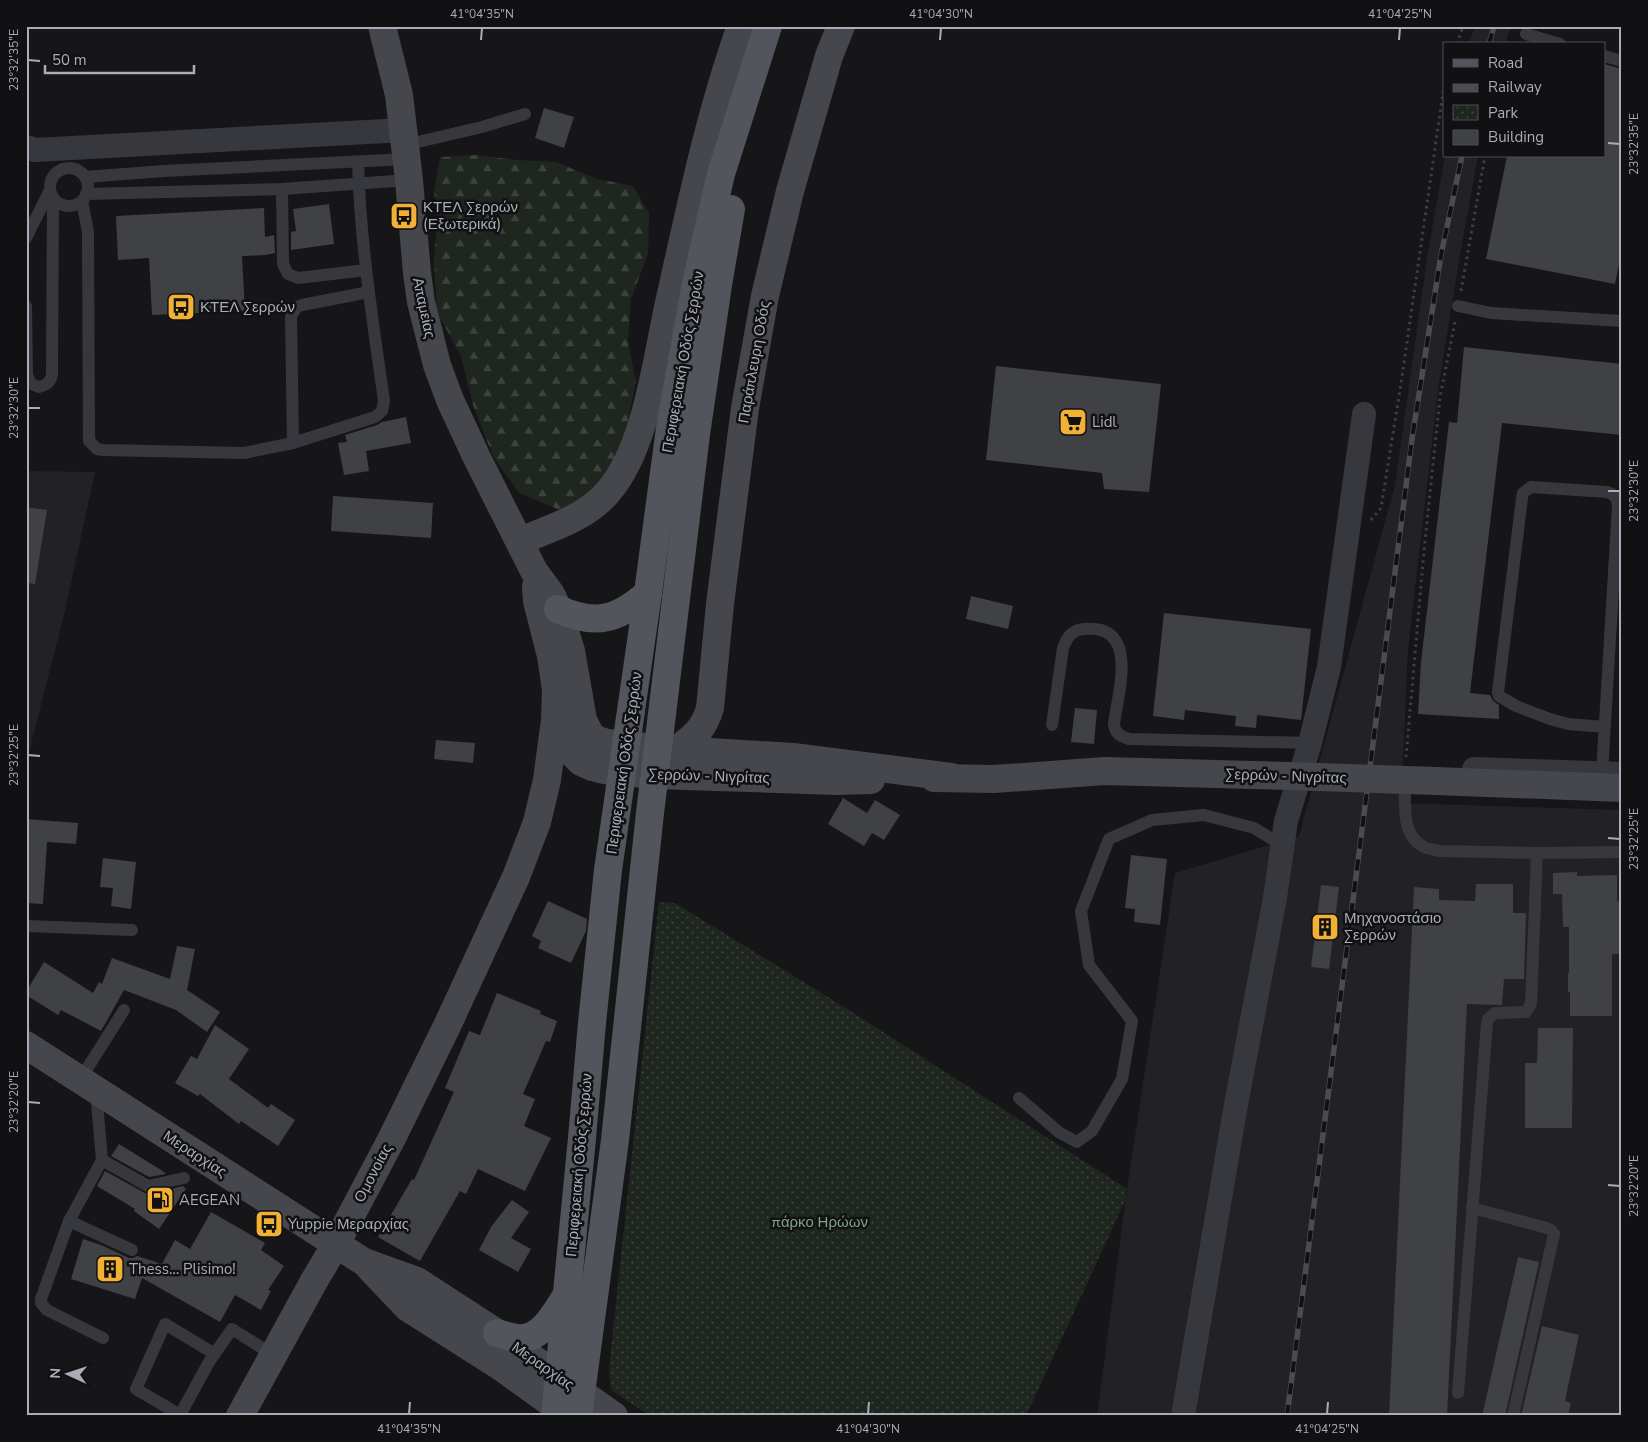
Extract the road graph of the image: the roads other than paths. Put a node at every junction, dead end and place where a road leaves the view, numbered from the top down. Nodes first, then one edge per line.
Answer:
1 (382, 26) edge
2 (741, 26) edge
3 (768, 26) edge
4 (841, 26) edge
5 (1526, 34) dead end
6 (1553, 42) edge
7 (1606, 57) edge
8 (1622, 61) edge
9 (525, 114) dead end
10 (740, 118) junction
11 (26, 147) edge
12 (406, 154) junction
13 (358, 162) junction
14 (84, 177) junction
15 (358, 183) junction
16 (282, 189) junction
17 (51, 194) junction
18 (84, 197) junction
19 (26, 238) edge
20 (366, 270) junction
21 (369, 292) junction
22 (26, 306) edge
23 (1458, 306) road end
24 (1622, 321) edge
25 (1364, 414) dead end
26 (293, 443) junction
27 (520, 541) junction
28 (534, 571) junction
29 (648, 593) junction
30 (558, 609) junction
31 (710, 708) junction
32 (555, 720) junction
33 (1052, 725) dead end
34 (1605, 728) junction
35 (1310, 743) junction
36 (626, 744) junction
37 (749, 755) junction
38 (663, 758) junction
39 (1405, 766) joint
40 (622, 772) junction
41 (951, 777) junction
42 (1609, 781) edge
43 (1283, 846) junction
44 (1622, 852) edge
45 (1538, 853) junction
46 (26, 926) edge
47 (132, 930) dead end
48 (124, 1010) dead end
49 (26, 1045) edge
50 (88, 1085) junction
51 (1019, 1098) dead end
52 (102, 1160) junction
53 (184, 1178) dead end
54 (1472, 1208) junction
55 (70, 1221) junction
56 (336, 1244) junction
57 (132, 1250) dead end
58 (364, 1262) junction
59 (567, 1295) junction
60 (497, 1333) junction
61 (103, 1338) dead end
62 (215, 1354) junction
63 (273, 1355) junction
64 (559, 1377) junction
65 (1458, 1393) dead end
66 (568, 1409) edge
67 (240, 1416) edge
68 (614, 1416) edge
69 (1183, 1416) edge
70 (1513, 1416) edge

1 - 12 main road, Απαμείας
2 - 27 main road
3 - 10 main road, Περιφερειακή Οδός Σερρών
4 - 31 main road, Παράπλευρη Οδός
5 - 6 lane
7 - 8 lane
9 - 12 lane
10 - 29 main road, Περιφερειακή Οδός Σερρών
10 - 38 main road, Περιφερειακή Οδός Σερρών
11 - 12 street
12 - 13 lane
12 - 15 lane
12 - 27 main road, Απαμείας
13 - 14 lane
13 - 15 lane
14 - 17 lane
14 - 18 lane
15 - 16 lane
15 - 20 lane
16 - 18 lane
16 - 20 lane
17 - 18 lane
17 - 19 lane
17 - 22 lane
18 - 26 lane
20 - 21 lane
21 - 26 lane
21 - 26 lane
23 - 24 lane
25 - 35 street
27 - 28 main road, Απαμείας
28 - 30 main road, Σερρών - Νιγρίτας
28 - 32 main road, Σερρών - Νιγρίτας
29 - 30 main road
29 - 36 main road, Περιφερειακή Οδός Σερρών
30 - 36 main road, Σερρών - Νιγρίτας
31 - 37 main road
31 - 38 main road
32 - 40 main road, Σερρών - Νιγρίτας
32 - 56 main road, Ομονοίας
33 - 35 lane
34 - 34 lane
34 - 42 lane
35 - 43 street
36 - 38 main road, Σερρών - Νιγρίτας
36 - 40 main road, Περιφερειακή Οδός Σερρών
37 - 38 main road, Σερρών - Νιγρίτας
37 - 41 main road, Σερρών - Νιγρίτας
38 - 40 main road, Σερρών - Νιγρίτας
38 - 41 main road, Σερρών - Νιγρίτας
38 - 66 main road, Περιφερειακή Οδός Σερρών
39 - 42 street
39 - 45 lane
40 - 59 main road, Περιφερειακή Οδός Σερρών
41 - 42 main road, Σερρών - Νιγρίτας, bridge
43 - 51 lane
43 - 69 street
44 - 45 lane
45 - 54 lane
46 - 47 lane
48 - 50 lane
49 - 50 main road, Μεραρχίας
50 - 52 lane
50 - 56 main road, Μεραρχίας
52 - 53 lane
52 - 55 lane
54 - 65 lane
54 - 70 lane
55 - 57 lane
55 - 61 lane
56 - 58 main road, Μεραρχίας
56 - 63 main road, Ομονοίας
58 - 60 main road, Μεραρχίας
58 - 66 main road, Μεραρχίας
59 - 60 main road
59 - 64 main road, Περιφερειακή Οδός Σερρών
60 - 64 main road, Μεραρχίας
62 - 62 lane
62 - 63 lane
63 - 67 main road, Ομονοίας
64 - 66 main road, Περιφερειακή Οδός Σερρών
66 - 68 main road, Μεραρχίας

